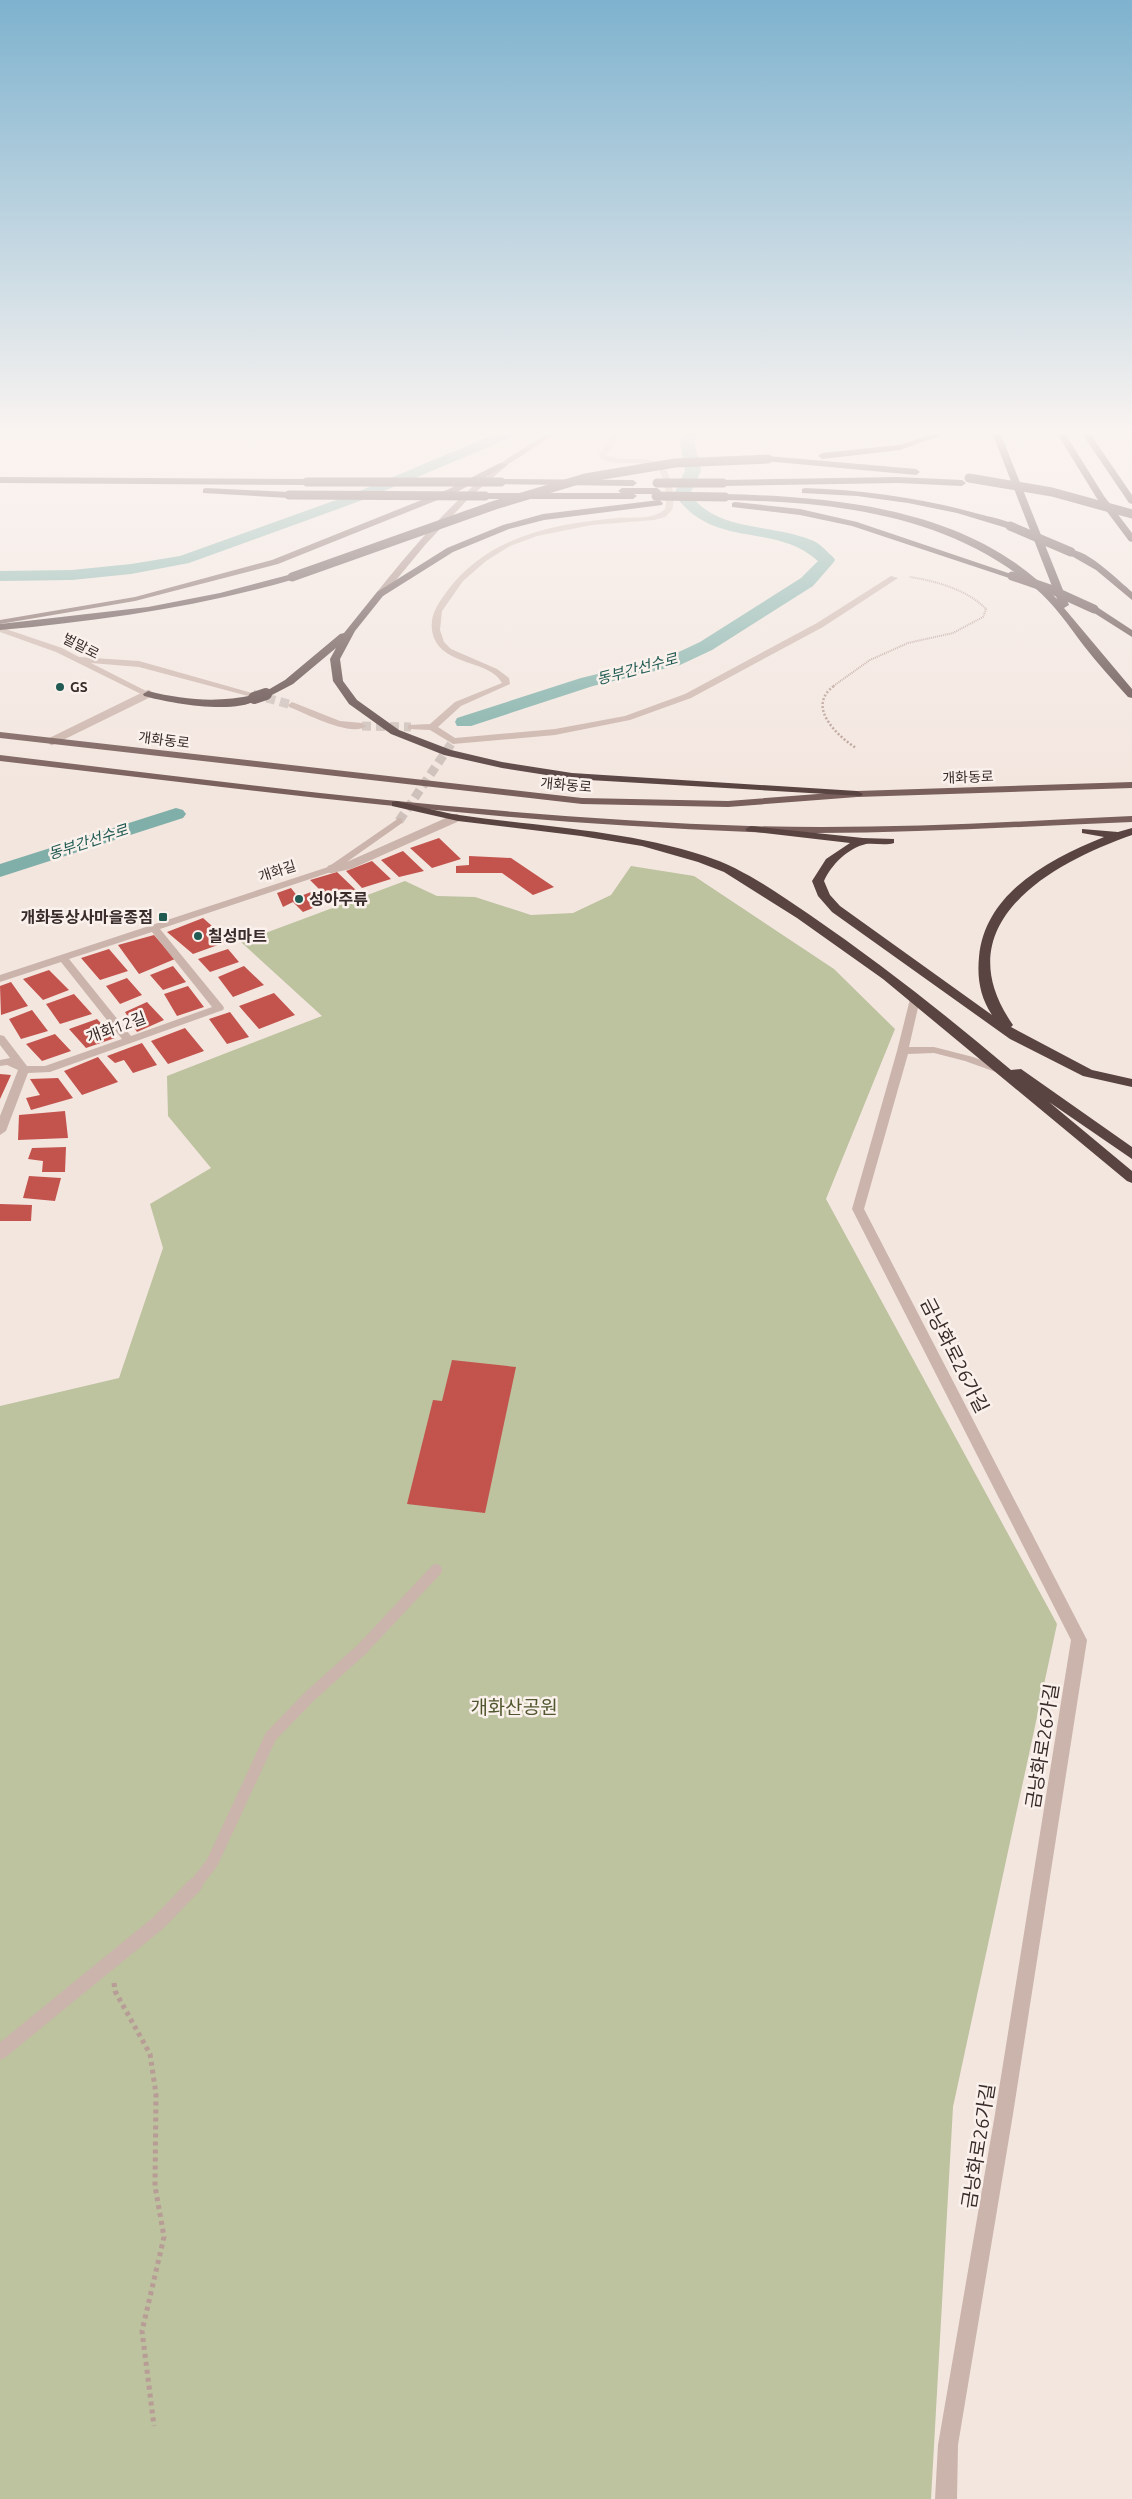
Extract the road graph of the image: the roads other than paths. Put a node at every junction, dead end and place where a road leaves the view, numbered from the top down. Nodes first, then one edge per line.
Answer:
1 (301, 552) edge
2 (365, 552) edge
3 (416, 552) edge
4 (447, 552) edge
5 (493, 552) edge
6 (938, 552) edge
7 (991, 552) edge
8 (1043, 552) edge
9 (1070, 552) edge
10 (894, 578) road end
11 (380, 594) junction
12 (1132, 597) edge
13 (1069, 618) junction
14 (0, 622) edge
15 (26, 622) junction
16 (0, 628) edge
17 (351, 630) junction
18 (1132, 634) edge
19 (76, 659) junction
20 (148, 694) junction
21 (251, 695) junction
22 (1132, 695) edge
23 (292, 705) tunnel mouth
24 (362, 726) tunnel mouth
25 (411, 727) tunnel mouth
26 (432, 727) junction
27 (0, 735) edge
28 (52, 741) junction
29 (0, 758) edge
30 (1132, 785) edge
31 (857, 794) junction
32 (396, 804) junction
33 (456, 818) junction
34 (1132, 819) edge
35 (399, 821) tunnel mouth
36 (750, 829) junction
37 (1086, 831) dead end
38 (1132, 831) edge
39 (1119, 835) junction
40 (1132, 840) edge
41 (864, 841) junction
42 (890, 841) dead end
43 (331, 870) junction
44 (152, 927) junction
45 (62, 957) junction
46 (0, 979) edge
47 (915, 999) junction
48 (1015, 1036) junction
49 (0, 1038) edge
50 (130, 1040) junction
51 (968, 1042) junction
52 (903, 1051) junction
53 (0, 1063) edge
54 (24, 1070) junction
55 (1004, 1072) junction
56 (1132, 1083) edge
57 (0, 1131) edge
58 (1132, 1154) edge
59 (1132, 1178) edge
60 (436, 1570) dead end
61 (0, 2052) edge
62 (946, 2499) edge

1 - 15 main road
2 - 15 highway, bridge
3 - 11 main road
4 - 11 highway
5 - 26 street
6 - 18 highway, bridge
7 - 13 highway
8 - 13 highway
9 - 12 highway, bridge
10 - 26 street
11 - 17 highway
13 - 22 highway
14 - 15 main road
15 - 16 highway
16 - 19 street, 벌말로
17 - 21 highway, bridge
17 - 31 highway
19 - 20 street, 벌말로
19 - 21 street
20 - 21 highway
20 - 28 lane
23 - 24 street
25 - 26 street
27 - 28 main road, 개화동로
28 - 31 main road, 개화동로
29 - 32 main road, 개화동로
30 - 31 main road, 개화동로
32 - 33 highway
32 - 36 main road, 개화동로
33 - 43 lane
33 - 47 highway
34 - 36 main road, 개화동로
35 - 43 street, 개화길
36 - 41 highway
37 - 39 highway
38 - 39 highway
39 - 40 highway
39 - 48 highway
41 - 42 highway
41 - 48 highway
43 - 44 street, 개화길
44 - 45 street, 개화길
44 - 50 street, 개화12길
45 - 46 street, 개화길
45 - 50 street
47 - 51 highway
47 - 52 street, 금낭화로26가길
48 - 56 highway
49 - 54 street
50 - 54 street, 개화12길
51 - 55 highway
51 - 58 highway
52 - 55 street
52 - 62 street, 금낭화로26가길
53 - 54 street, 개화12길
54 - 57 street
55 - 59 highway
60 - 61 lane

